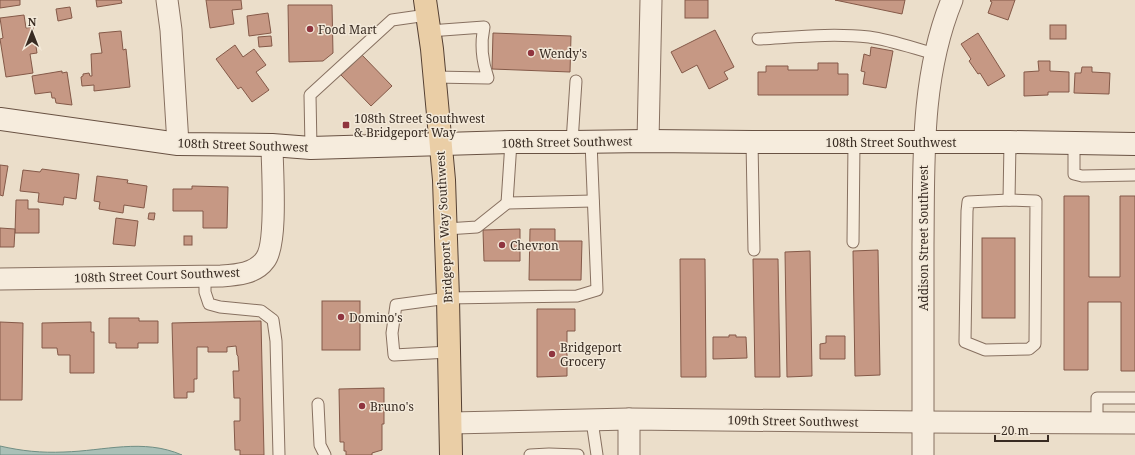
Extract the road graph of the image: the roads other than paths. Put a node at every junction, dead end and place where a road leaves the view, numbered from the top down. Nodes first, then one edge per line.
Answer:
1 (167, 0) edge
2 (651, 0) edge
3 (952, 0) edge
4 (427, 15) edge
5 (758, 39) dead end
6 (935, 54) junction
7 (434, 77) junction
8 (576, 81) dead end
9 (0, 119) edge
10 (648, 141) junction
11 (511, 142) junction
12 (581, 142) junction
13 (752, 142) junction
14 (854, 142) junction
15 (924, 142) junction
16 (1010, 142) junction
17 (1074, 143) junction
18 (178, 144) junction
19 (440, 144) junction
20 (1135, 144) edge
21 (272, 145) junction
22 (311, 148) junction
23 (1135, 175) edge
24 (1009, 200) junction
25 (593, 201) junction
26 (507, 202) junction
27 (446, 229) junction
28 (853, 242) dead end
29 (754, 250) dead end
30 (205, 276) junction
31 (0, 279) edge
32 (448, 298) junction
33 (449, 352) junction
34 (1135, 398) edge
35 (318, 404) dead end
36 (629, 419) junction
37 (592, 421) junction
38 (923, 422) junction
39 (451, 423) junction
40 (1097, 423) junction
41 (1135, 423) edge
42 (280, 455) edge
43 (325, 455) edge
44 (451, 455) edge
45 (530, 455) edge
46 (578, 455) edge
47 (597, 455) edge
48 (630, 455) edge
49 (923, 455) edge

1 - 18 street
2 - 10 street
3 - 6 street, Addison Street Southwest
4 - 7 main road, Bridgeport Way Southwest
4 - 7 lane
4 - 22 lane
5 - 6 lane
6 - 15 street, Addison Street Southwest
7 - 19 main road, Bridgeport Way Southwest
8 - 12 lane
9 - 18 street, 108th Street Southwest
10 - 12 street, 108th Street Southwest
10 - 13 street, 108th Street Southwest
11 - 12 street, 108th Street Southwest
11 - 19 street, 108th Street Southwest
11 - 26 lane
12 - 25 lane
13 - 14 street, 108th Street Southwest
13 - 29 lane
14 - 15 street, 108th Street Southwest
14 - 28 lane
15 - 16 street, 108th Street Southwest
15 - 38 street, Addison Street Southwest
16 - 17 street, 108th Street Southwest
16 - 24 lane
17 - 20 street, 108th Street Southwest
17 - 23 lane
18 - 21 street, 108th Street Southwest
19 - 22 street, 108th Street Southwest
19 - 27 main road, Bridgeport Way Southwest
21 - 22 street, 108th Street Southwest
21 - 30 street, 108th Street Court Southwest
24 - 24 lane
25 - 26 lane
25 - 32 lane
26 - 27 lane
27 - 32 main road, Bridgeport Way Southwest
30 - 31 street, 108th Street Court Southwest
30 - 42 lane
32 - 33 main road, Bridgeport Way Southwest
32 - 33 lane
33 - 39 main road, Bridgeport Way Southwest
34 - 40 lane
35 - 43 lane
36 - 37 street, 109th Street Southwest
36 - 38 street, 109th Street Southwest
36 - 48 street
37 - 39 street, 109th Street Southwest
37 - 47 lane
38 - 40 street, 109th Street Southwest
38 - 49 street, Addison Street Southwest
39 - 44 main road, Bridgeport Way Southwest
40 - 41 street, 109th Street Southwest
45 - 46 lane

